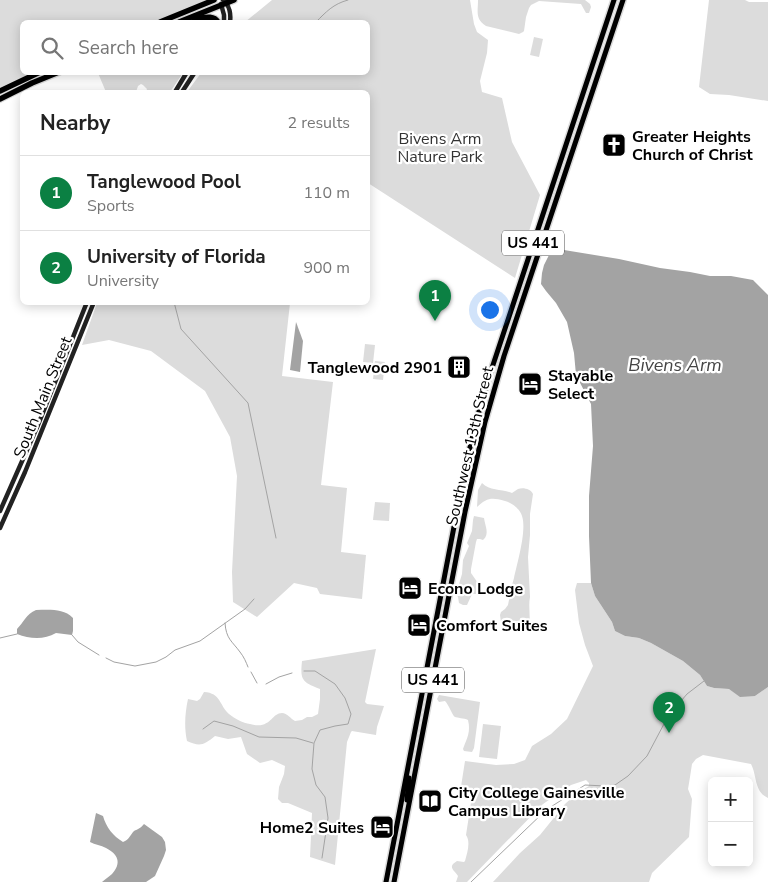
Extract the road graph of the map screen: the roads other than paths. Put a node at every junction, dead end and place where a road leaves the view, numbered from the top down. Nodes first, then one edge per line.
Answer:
1 (214, 0) edge
2 (234, 0) edge
3 (614, 0) edge
4 (623, 0) edge
5 (223, 2) edge
6 (165, 20) edge
7 (184, 20) edge
8 (193, 20) edge
9 (217, 20) edge
10 (224, 20) edge
11 (230, 20) edge
12 (591, 68) junction
13 (599, 71) junction
14 (34, 75) edge
15 (52, 75) edge
16 (186, 75) edge
17 (192, 75) edge
18 (190, 79) junction
19 (182, 80) junction
20 (176, 90) edge
21 (183, 90) edge
22 (0, 91) edge
23 (0, 99) edge
24 (86, 305) edge
25 (93, 305) edge
26 (0, 512) edge
27 (0, 528) edge
28 (415, 730) junction
29 (423, 731) junction
30 (407, 771) junction
31 (409, 804) junction
32 (399, 811) junction
33 (408, 812) junction
34 (386, 882) edge
35 (394, 882) edge

1 - 6 highway
2 - 5 highway
3 - 12 main road, Southwest 13th Street / US 441
4 - 13 main road, Southwest 13th Street / US 441
5 - 7 highway
5 - 10 main road
5 - 11 main road
8 - 9 highway
12 - 13 main road
12 - 28 main road, Southwest 13th Street / US 441
13 - 29 main road, Southwest 13th Street / US 441
14 - 22 highway
15 - 23 highway
16 - 19 main road
17 - 18 main road
18 - 19 main road
18 - 21 main road
19 - 20 main road
24 - 26 main road, South Main Street
25 - 27 main road, South Main Street
28 - 29 main road
28 - 30 main road, Southwest 13th Street / US 441
29 - 31 main road, Southwest 13th Street / US 441
30 - 31 main road
30 - 32 main road, Southwest 13th Street / US 441
31 - 33 main road, Southwest 13th Street / US 441
32 - 33 main road
32 - 34 main road, Southwest 13th Street / US 441
33 - 35 main road, Southwest 13th Street / US 441

